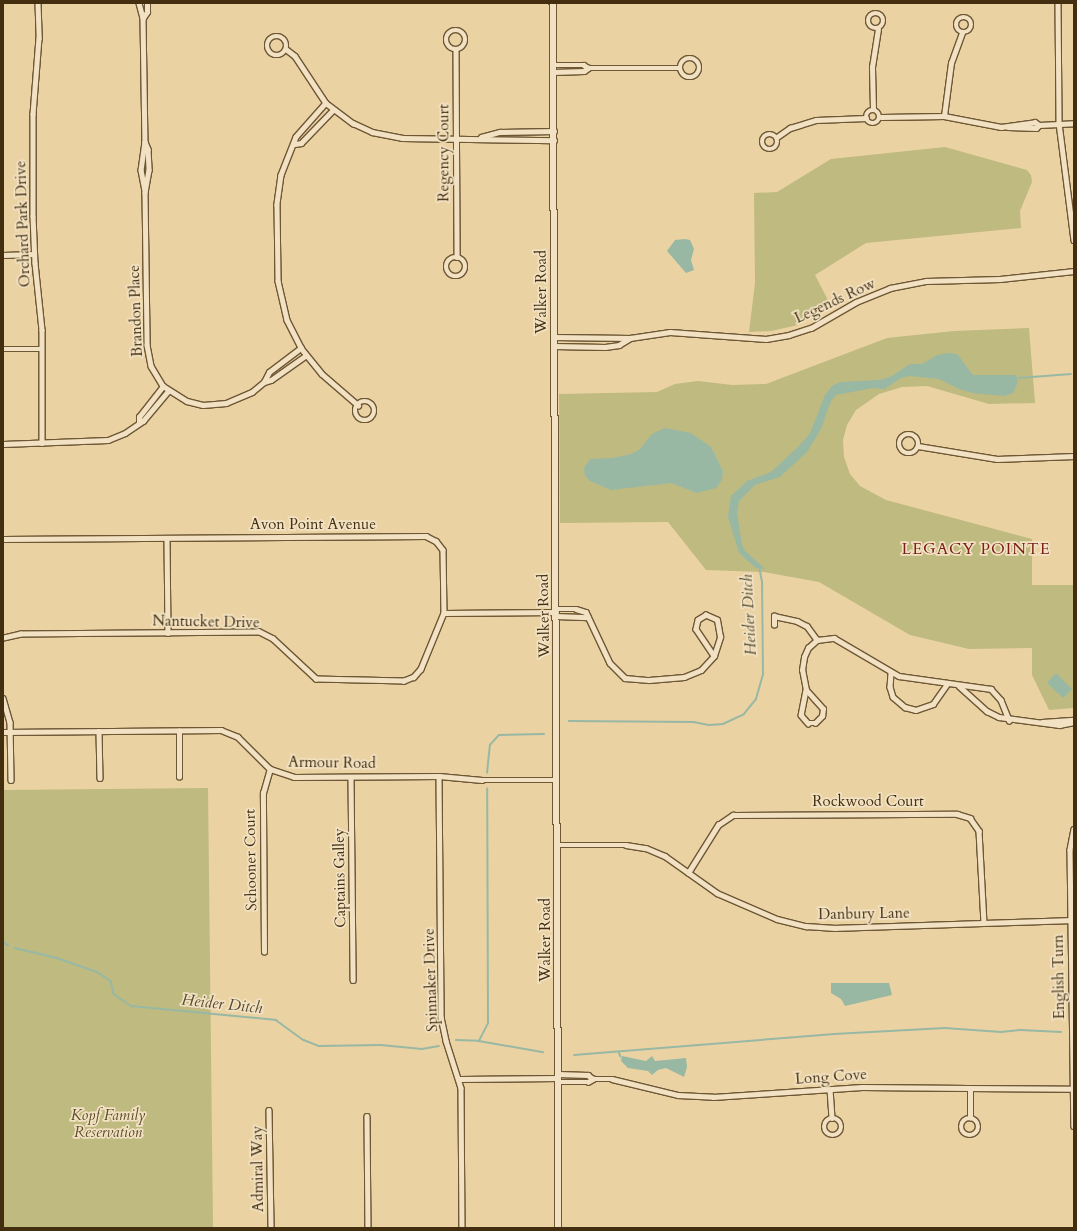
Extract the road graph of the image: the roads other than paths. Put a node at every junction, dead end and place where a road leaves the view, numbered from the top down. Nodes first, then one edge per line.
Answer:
1 (38, 3) edge
2 (140, 3) edge
3 (147, 3) edge
4 (553, 3) edge
5 (1058, 3) edge
6 (143, 18) junction
7 (878, 29) dead end
8 (962, 33) dead end
9 (286, 49) junction
10 (456, 49) junction
11 (553, 65) junction
12 (588, 68) junction
13 (680, 68) junction
14 (553, 72) junction
15 (326, 103) junction
16 (333, 110) junction
17 (873, 110) junction
18 (944, 116) junction
19 (881, 117) junction
20 (866, 118) junction
21 (1074, 123) edge
22 (1059, 124) junction
23 (554, 131) junction
24 (481, 137) junction
25 (777, 137) dead end
26 (456, 138) junction
27 (554, 140) junction
28 (145, 142) junction
29 (295, 144) junction
30 (145, 193) junction
31 (1074, 240) edge
32 (34, 254) junction
33 (3, 255) edge
34 (457, 257) junction
35 (1074, 271) edge
36 (554, 337) junction
37 (630, 338) junction
38 (554, 346) junction
39 (42, 348) junction
40 (301, 348) junction
41 (3, 349) edge
42 (306, 356) junction
43 (264, 382) junction
44 (163, 386) junction
45 (168, 391) junction
46 (358, 405) junction
47 (139, 422) junction
48 (42, 443) junction
49 (3, 444) edge
50 (918, 446) junction
51 (1074, 456) edge
52 (167, 538) junction
53 (3, 539) edge
54 (556, 612) junction
55 (444, 613) junction
56 (588, 617) junction
57 (774, 625) dead end
58 (168, 633) junction
59 (3, 638) edge
60 (817, 640) junction
61 (714, 656) junction
62 (891, 673) junction
63 (947, 684) junction
64 (959, 686) junction
65 (806, 690) junction
66 (3, 698) edge
67 (1009, 720) junction
68 (1074, 721) edge
69 (99, 731) junction
70 (179, 731) junction
71 (3, 732) edge
72 (10, 732) junction
73 (270, 769) junction
74 (440, 776) junction
75 (179, 777) dead end
76 (351, 777) junction
77 (100, 778) dead end
78 (11, 780) dead end
79 (557, 780) junction
80 (1074, 829) edge
81 (557, 845) junction
82 (688, 873) junction
83 (1071, 920) junction
84 (984, 922) junction
85 (264, 952) dead end
86 (353, 980) dead end
87 (558, 1078) junction
88 (593, 1078) junction
89 (460, 1079) junction
90 (830, 1089) junction
91 (970, 1089) junction
92 (1072, 1089) junction
93 (269, 1110) dead end
94 (368, 1116) dead end
95 (832, 1118) junction
96 (970, 1118) junction
97 (1074, 1126) edge
98 (271, 1228) edge
99 (368, 1228) edge
100 (462, 1228) edge
101 (559, 1228) edge

1 - 32 street, Orchard Park Drive
2 - 6 street, Brandon Place
3 - 6 street, Brandon Place
4 - 11 street, Walker Road
5 - 22 street
6 - 28 street, Brandon Place
7 - 17 street
8 - 18 street
9 - 9 street
9 - 15 street
10 - 10 street, Regency Court
10 - 26 street, Regency Court
11 - 12 street
11 - 14 street, Walker Road
12 - 13 street
12 - 14 street
13 - 13 street
14 - 23 street, Walker Road
15 - 16 street
15 - 29 street
16 - 26 street
16 - 29 street
17 - 19 street
17 - 20 street
18 - 19 street
18 - 22 street
19 - 20 street
20 - 25 street
21 - 22 street
22 - 31 street
23 - 24 street
23 - 27 street, Walker Road
24 - 26 street
24 - 27 street
26 - 34 street, Regency Court
27 - 36 street, Walker Road
28 - 30 street, Brandon Place
28 - 30 street, Brandon Place
29 - 40 street
30 - 44 street, Brandon Place
32 - 33 street
32 - 39 street, Orchard Park Drive
34 - 34 street, Regency Court
35 - 37 street, Legends Row
36 - 37 street, Legends Row
36 - 38 street, Walker Road
37 - 38 street, Legends Row
38 - 54 street, Walker Road
39 - 41 street
39 - 48 street, Orchard Park Drive
40 - 42 street
40 - 43 street, Brandon Place
42 - 43 street, Brandon Place
42 - 46 street
43 - 45 street, Brandon Place
44 - 45 street, Brandon Place
44 - 47 street
45 - 47 street
46 - 46 street
47 - 48 street
48 - 49 street
50 - 50 street
50 - 51 street
52 - 53 street, Avon Point Avenue
52 - 55 street, Avon Point Avenue
52 - 58 street
54 - 55 street
54 - 56 street
54 - 56 street
54 - 79 street, Walker Road
55 - 58 street, Nantucket Drive
56 - 61 street
57 - 60 street
58 - 59 street, Nantucket Drive
60 - 62 street
60 - 65 street
61 - 61 street
62 - 63 street
62 - 63 street
63 - 64 street
64 - 67 street
64 - 67 street
65 - 65 street
66 - 72 street
67 - 68 street
69 - 70 street, Armour Road
69 - 72 street, Armour Road
69 - 77 street
70 - 73 street, Armour Road
70 - 75 street
71 - 72 street, Armour Road
72 - 78 street
73 - 76 street, Armour Road
73 - 85 street, Schooner Court
74 - 76 street, Armour Road
74 - 79 street, Armour Road
74 - 89 street, Spinnaker Drive
76 - 86 street, Captains Galley
79 - 81 street, Walker Road
80 - 83 street, English Turn
81 - 82 street, Danbury Lane
81 - 87 street, Walker Road
82 - 84 street, Danbury Lane
82 - 84 street, Rockwood Court
83 - 84 street, Danbury Lane
83 - 92 street, English Turn
87 - 88 street, Long Cove
87 - 88 street, Long Cove
87 - 89 street
87 - 101 street, Walker Road
88 - 90 street, Long Cove
89 - 100 street, Spinnaker Drive
90 - 91 street, Long Cove
90 - 95 street
91 - 92 street, Long Cove
91 - 96 street
92 - 97 street, English Turn
93 - 98 street, Admiral Way
94 - 99 street
95 - 95 street
96 - 96 street

